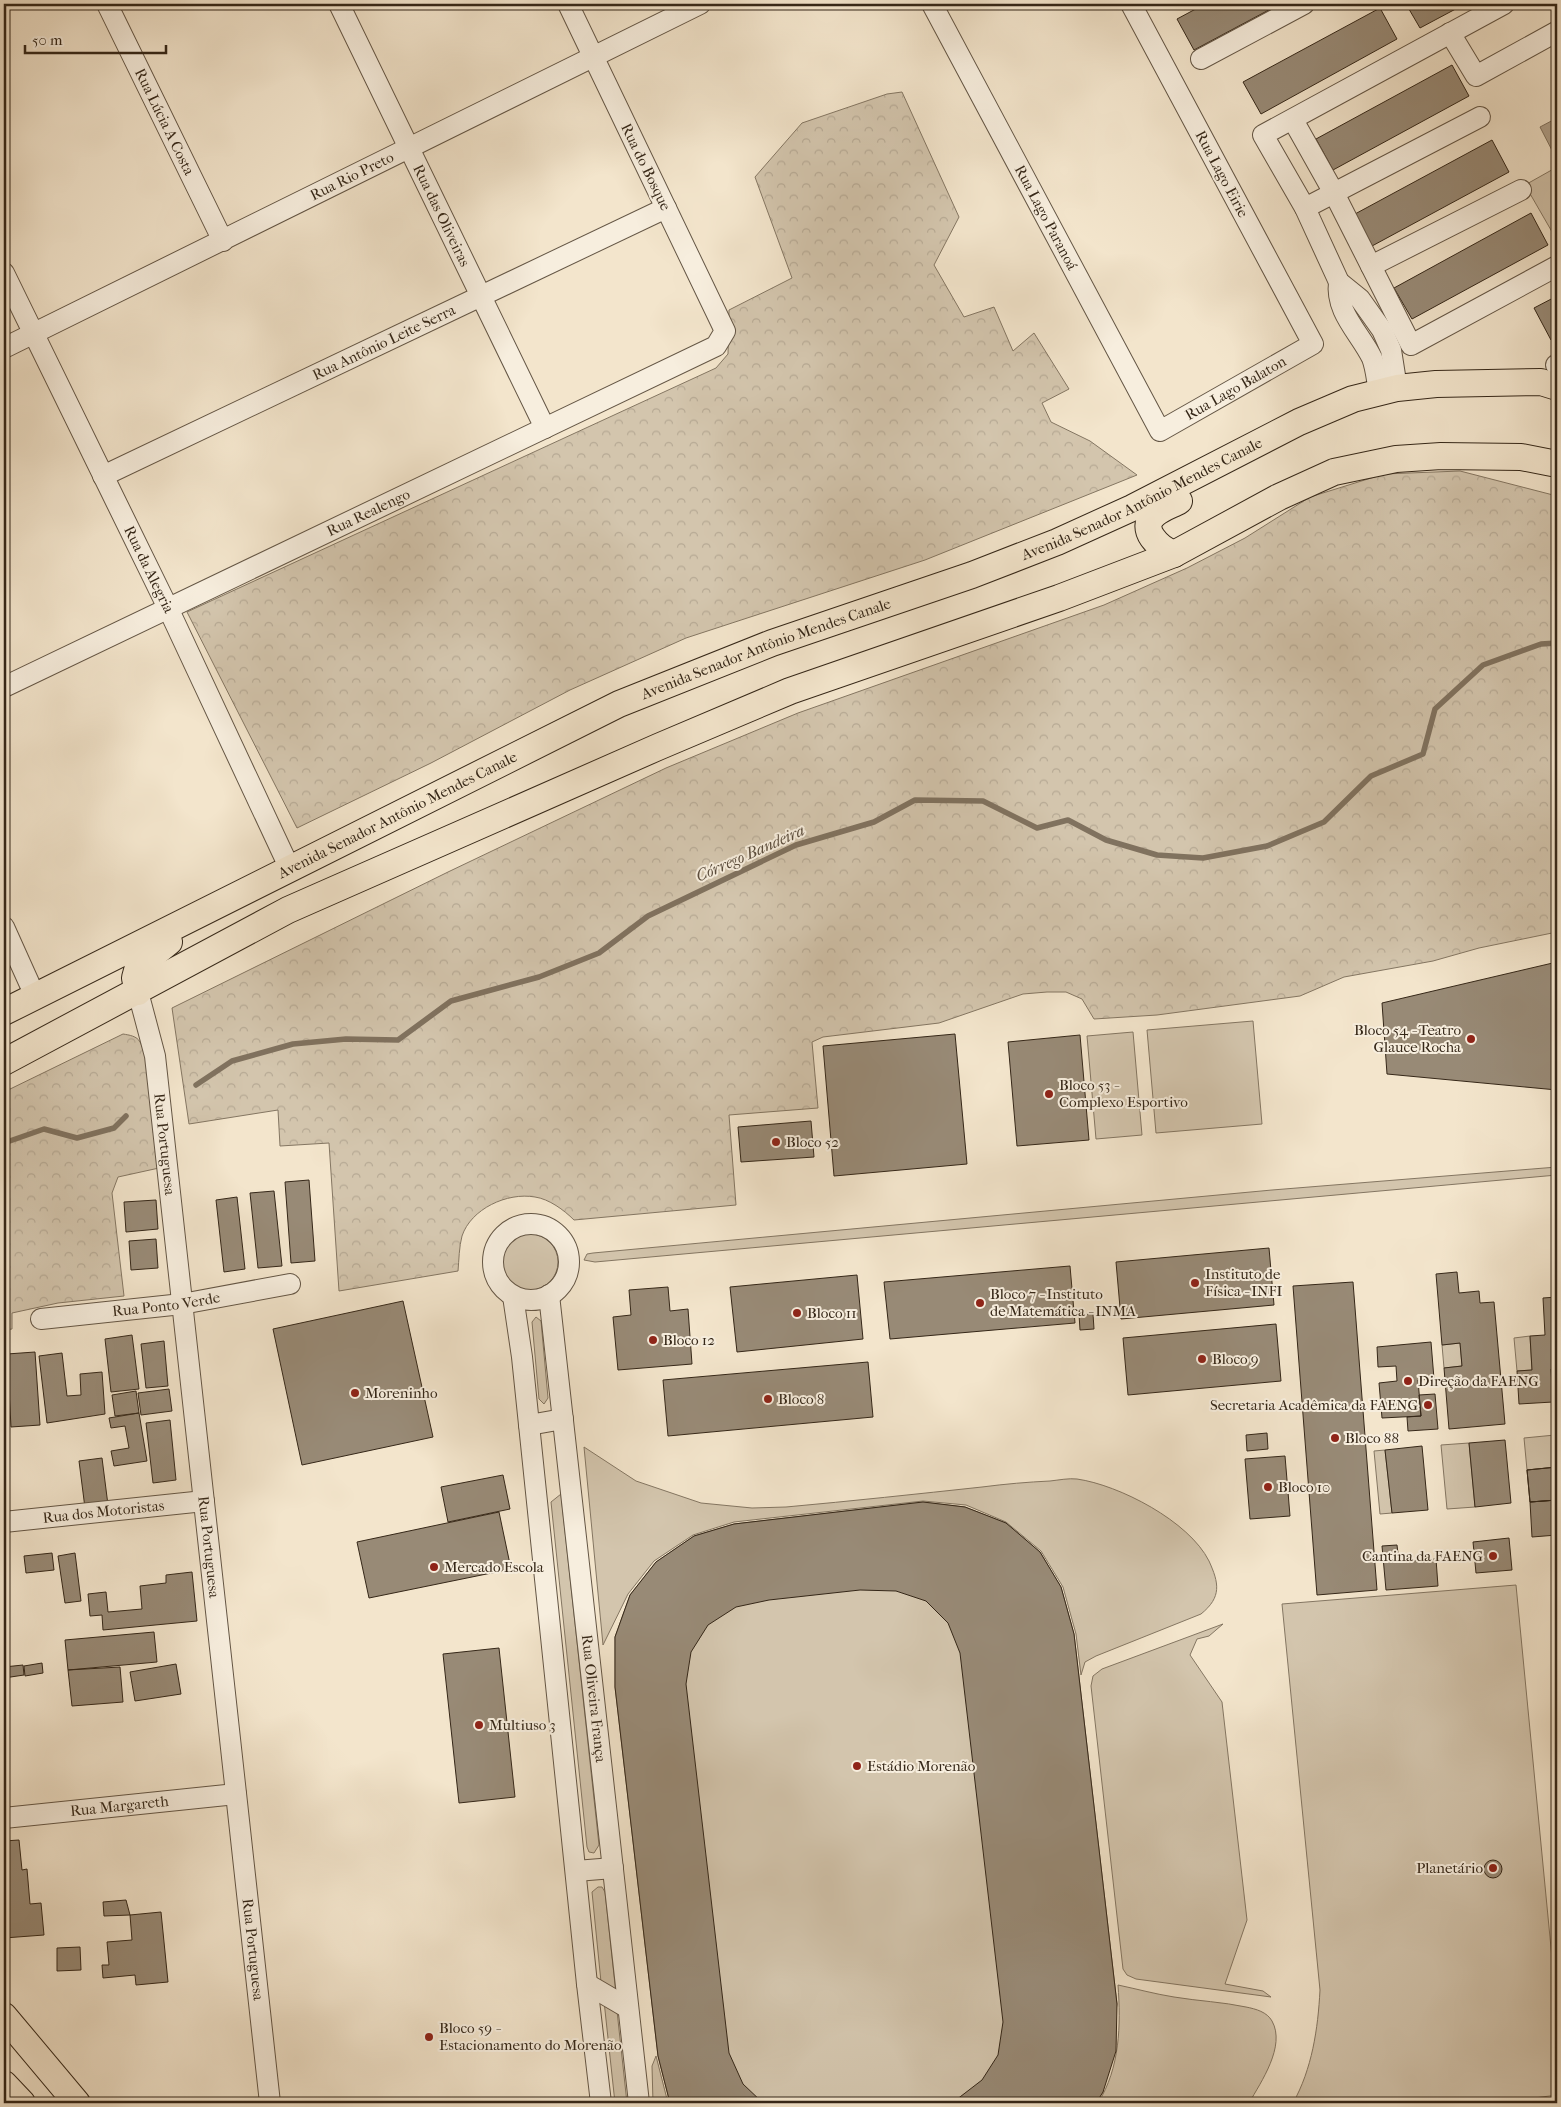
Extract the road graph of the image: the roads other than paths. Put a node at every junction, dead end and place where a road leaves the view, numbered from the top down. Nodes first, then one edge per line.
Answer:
1 (107, 4) edge
2 (339, 4) edge
3 (568, 4) edge
4 (700, 4) edge
5 (932, 4) edge
6 (1131, 4) edge
7 (1304, 4) edge
8 (1504, 4) edge
9 (1556, 32) edge
10 (1450, 33) junction
11 (592, 58) junction
12 (1201, 59) dead end
13 (1480, 116) dead end
14 (1293, 120) junction
15 (409, 148) junction
16 (1521, 190) dead end
17 (1334, 193) junction
18 (666, 208) junction
19 (1305, 208) junction
20 (223, 241) junction
21 (1371, 266) junction
22 (1557, 266) edge
23 (4, 273) edge
24 (480, 296) junction
25 (725, 331) joint
26 (34, 334) junction
27 (1313, 344) joint
28 (4, 348) edge
29 (1557, 372) edge
30 (1388, 390) junction
31 (545, 428) junction
32 (1160, 431) joint
33 (1557, 464) edge
34 (1209, 470) junction
35 (103, 476) junction
36 (1174, 554) junction
37 (168, 608) junction
38 (4, 687) edge
39 (290, 869) junction
40 (288, 910) junction
41 (197, 916) junction
42 (4, 927) edge
43 (138, 992) junction
44 (34, 996) junction
45 (4, 1012) edge
46 (4, 1062) edge
47 (290, 1284) dead end
48 (550, 1295) junction
49 (513, 1296) junction
50 (182, 1304) junction
51 (41, 1319) dead end
52 (563, 1419) junction
53 (530, 1425) junction
54 (204, 1501) junction
55 (4, 1522) edge
56 (236, 1794) junction
57 (4, 1818) edge
58 (613, 1868) junction
59 (576, 1871) junction
60 (587, 1984) junction
61 (628, 2008) junction
62 (4, 2016) edge
63 (4, 2084) edge
64 (22, 2103) edge
65 (77, 2103) edge
66 (270, 2103) edge
67 (601, 2103) edge
68 (639, 2103) edge

1 - 20 street, Rua Lúcia A Costa
2 - 15 street, Rua das Oliveiras
3 - 11 street, Rua do Bosque
4 - 11 street, Rua Rio Preto
5 - 32 street, Rua Lago Paranoá
6 - 27 street, Rua Lago Eirie
7 - 12 street
8 - 10 street
9 - 10 street
10 - 14 street
11 - 15 street, Rua Rio Preto
11 - 18 street, Rua do Bosque
13 - 17 street
14 - 17 street
14 - 19 street
15 - 20 street, Rua Rio Preto
15 - 24 street, Rua das Oliveiras
16 - 21 street
17 - 19 street
17 - 21 street
18 - 24 street, Rua Antônio Leite Serra
18 - 25 street, Rua do Bosque
19 - 30 street
20 - 26 street, Rua Rio Preto
21 - 22 street
23 - 26 street, Rua da Alegria
24 - 31 street, Rua das Oliveiras
24 - 35 street, Rua Antônio Leite Serra
25 - 31 street, Rua Realengo
26 - 28 street, Rua Rio Preto
26 - 35 street, Rua da Alegria
27 - 32 street, Rua Lago Balaton
29 - 30 main road, Avenida Senador Antônio Mendes Canale
30 - 34 main road, Avenida Senador Antônio Mendes Canale
31 - 37 street, Rua Realengo
33 - 36 main road
34 - 36 main road
34 - 39 main road, Avenida Senador Antônio Mendes Canale
35 - 37 street, Rua da Alegria
36 - 40 main road
37 - 38 street, Rua Realengo
37 - 39 street, Rua da Alegria
39 - 40 main road
39 - 41 main road, Avenida Senador Antônio Mendes Canale
40 - 43 main road
41 - 43 main road
41 - 44 main road, Avenida Senador Antônio Mendes Canale
42 - 44 street
43 - 46 main road
43 - 50 street, Rua Portuguesa
44 - 45 main road, Avenida Senador Antônio Mendes Canale
47 - 50 street, Rua Ponto Verde
48 - 49 street
48 - 49 street
48 - 52 street, Rua Oliveira França
49 - 53 street
50 - 51 street, Rua Ponto Verde
50 - 54 street, Rua Portuguesa
52 - 53 street
52 - 58 street, Rua Oliveira França
53 - 59 street
54 - 55 street, Rua dos Motoristas
54 - 56 street, Rua Portuguesa
56 - 57 street, Rua Margareth
56 - 66 street, Rua Portuguesa
58 - 59 street
58 - 61 street, Rua Oliveira França
59 - 60 street
60 - 61 street
60 - 67 street
61 - 68 street, Rua Oliveira França
62 - 65 main road
63 - 64 main road

